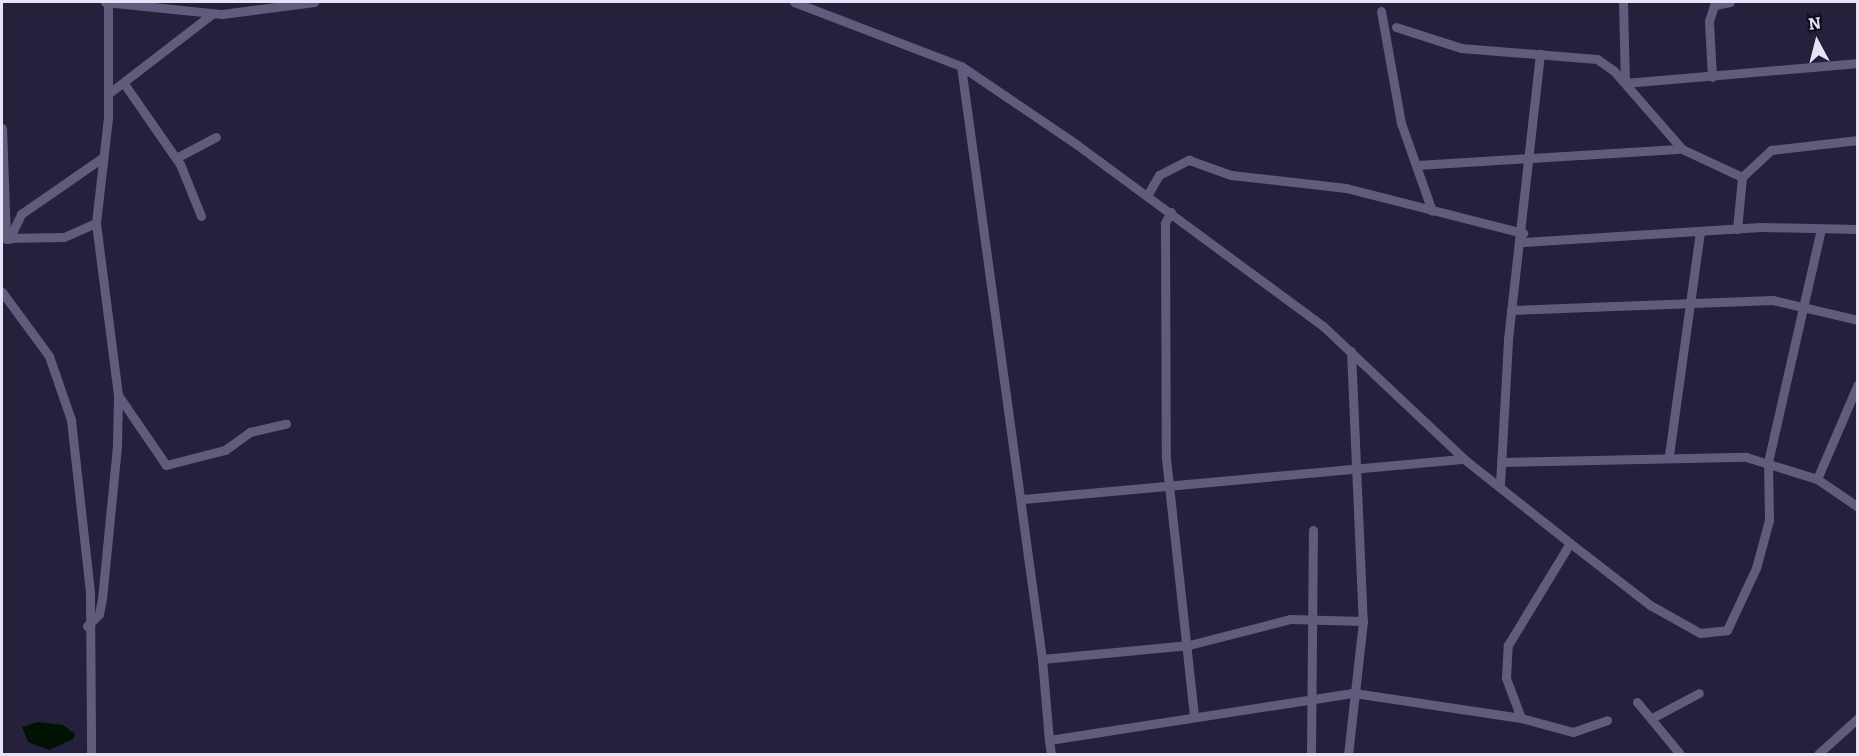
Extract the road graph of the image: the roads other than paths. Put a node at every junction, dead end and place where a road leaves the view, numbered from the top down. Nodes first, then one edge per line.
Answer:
1 (106, 2) edge
2 (314, 2) edge
3 (795, 2) edge
4 (1623, 2) edge
5 (1730, 2) edge
6 (1715, 3) edge
7 (1381, 11) dead end
8 (212, 14) junction
9 (1396, 27) dead end
10 (1540, 54) junction
11 (1857, 63) edge
12 (961, 66) junction
13 (1712, 77) junction
14 (1625, 83) junction
15 (125, 85) junction
16 (108, 94) junction
17 (2, 128) edge
18 (216, 137) dead end
19 (1857, 140) edge
20 (1682, 149) junction
21 (1527, 156) junction
22 (102, 158) junction
23 (176, 158) junction
24 (1417, 165) junction
25 (1742, 177) junction
26 (1148, 194) junction
27 (1432, 211) junction
28 (1171, 212) junction
29 (201, 216) dead end
30 (96, 223) junction
31 (1737, 229) junction
32 (1821, 229) junction
33 (1857, 229) edge
34 (1700, 231) junction
35 (1523, 237) junction
36 (5, 238) edge
37 (2, 292) edge
38 (1693, 302) junction
39 (1805, 304) junction
40 (1512, 310) junction
41 (1857, 320) edge
42 (1351, 351) junction
43 (1857, 384) edge
44 (118, 395) junction
45 (1853, 411) edge
46 (286, 424) dead end
47 (1669, 455) junction
48 (1464, 459) junction
49 (1501, 462) junction
50 (1768, 462) junction
51 (1359, 470) junction
52 (1817, 479) junction
53 (1500, 484) junction
54 (1168, 486) junction
55 (1023, 499) junction
56 (1857, 507) edge
57 (1313, 530) dead end
58 (1570, 543) junction
59 (1312, 619) junction
60 (1364, 621) junction
61 (87, 626) junction
62 (1189, 645) junction
63 (1042, 659) junction
64 (1354, 693) junction
65 (1699, 693) dead end
66 (1312, 698) junction
67 (1637, 702) dead end
68 (1194, 715) junction
69 (1521, 718) junction
70 (1652, 718) junction
71 (1857, 718) edge
72 (1607, 720) dead end
73 (1049, 740) junction
74 (91, 754) edge
75 (1051, 754) edge
76 (1311, 754) edge
77 (1348, 754) edge
78 (1680, 754) edge
79 (1818, 754) edge

1 - 8 street
1 - 16 street
2 - 8 street
3 - 12 street
4 - 14 street
5 - 6 street
6 - 13 street
7 - 24 street
8 - 15 street
9 - 10 street
10 - 14 street
10 - 21 street
11 - 13 street
12 - 26 street
12 - 55 street
13 - 14 street
14 - 20 street
15 - 16 street
15 - 23 street
16 - 22 street
17 - 36 street
18 - 23 street
19 - 25 street
20 - 21 street
20 - 25 street
21 - 24 street
21 - 35 street
22 - 30 street
22 - 36 street
23 - 29 street
24 - 27 street
25 - 31 street
26 - 27 street
26 - 28 street
27 - 35 street
28 - 42 street
28 - 54 street
30 - 36 street
30 - 44 street
31 - 32 street
31 - 34 street
32 - 33 street
32 - 39 street
34 - 35 street
34 - 38 street
35 - 40 street
37 - 61 street
38 - 39 street
38 - 40 street
38 - 47 street
39 - 41 street
39 - 50 street
40 - 49 street
42 - 48 street
42 - 51 street
43 - 45 street
44 - 46 street
44 - 61 street
45 - 52 street
47 - 49 street
47 - 50 street
48 - 51 street
48 - 53 street
49 - 53 street
50 - 52 street
50 - 58 street
51 - 54 street
51 - 60 street
52 - 56 street
53 - 58 street
54 - 55 street
54 - 62 street
55 - 63 street
57 - 59 street
58 - 69 street
59 - 60 street
59 - 62 street
59 - 66 street
60 - 64 street
61 - 74 street
62 - 63 street
62 - 68 street
63 - 73 street
64 - 66 street
64 - 69 street
64 - 77 street
65 - 70 street
66 - 68 street
66 - 76 street
67 - 70 street
68 - 73 street
69 - 72 street
70 - 78 street
71 - 79 street
73 - 75 street

